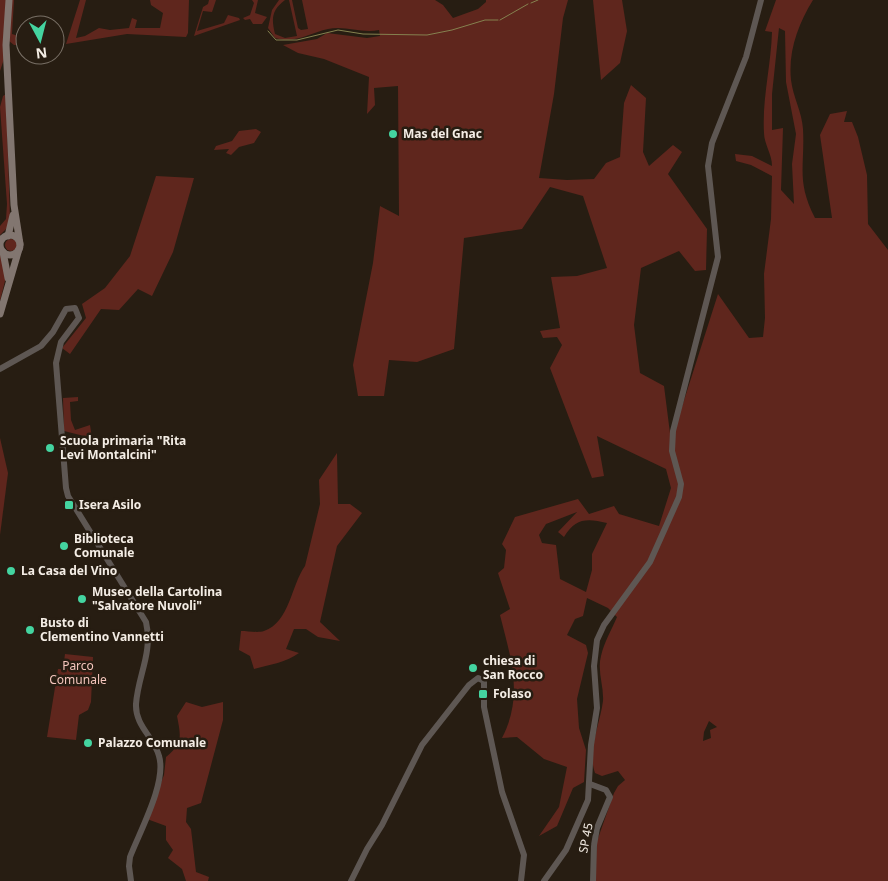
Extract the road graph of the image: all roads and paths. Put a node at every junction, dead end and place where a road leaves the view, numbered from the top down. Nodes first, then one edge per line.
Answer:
1 (9, 0) edge
2 (761, 0) edge
3 (14, 205) junction
4 (4, 237) edge
5 (19, 246) junction
6 (2, 251) edge
7 (8, 288) junction
8 (0, 314) edge
9 (1, 368) edge
10 (590, 784) junction
11 (131, 881) edge
12 (351, 881) edge
13 (521, 881) edge
14 (544, 881) edge
15 (593, 881) edge

1 - 3 main road
2 - 10 street
3 - 4 main road
3 - 5 main road
4 - 5 main road
4 - 6 main road
5 - 6 main road
5 - 7 main road
6 - 7 main road
7 - 8 main road
9 - 11 street
10 - 14 street
10 - 15 street, SP 45
12 - 13 street

